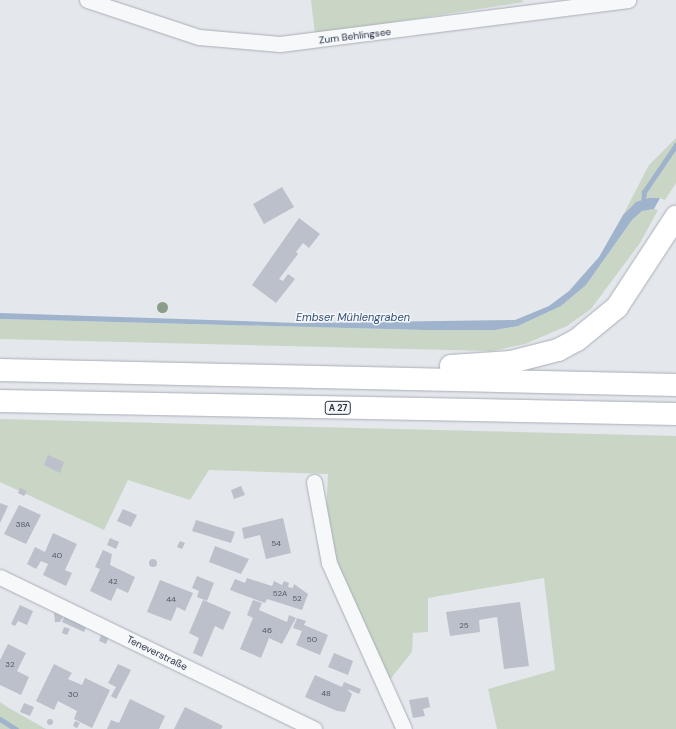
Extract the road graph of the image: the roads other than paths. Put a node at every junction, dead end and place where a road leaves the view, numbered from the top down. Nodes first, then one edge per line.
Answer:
1 (87, 0) edge
2 (628, 0) edge
3 (676, 217) edge
4 (0, 370) edge
5 (374, 378) junction
6 (676, 385) edge
7 (0, 401) edge
8 (676, 414) edge
9 (314, 482) dead end
10 (0, 577) edge
11 (314, 729) edge
12 (404, 729) edge

1 - 2 street, Zum Behlingsee
3 - 5 highway
4 - 5 highway
5 - 6 highway
7 - 8 highway, A 27
9 - 12 street
10 - 11 street, Teneverstraße

